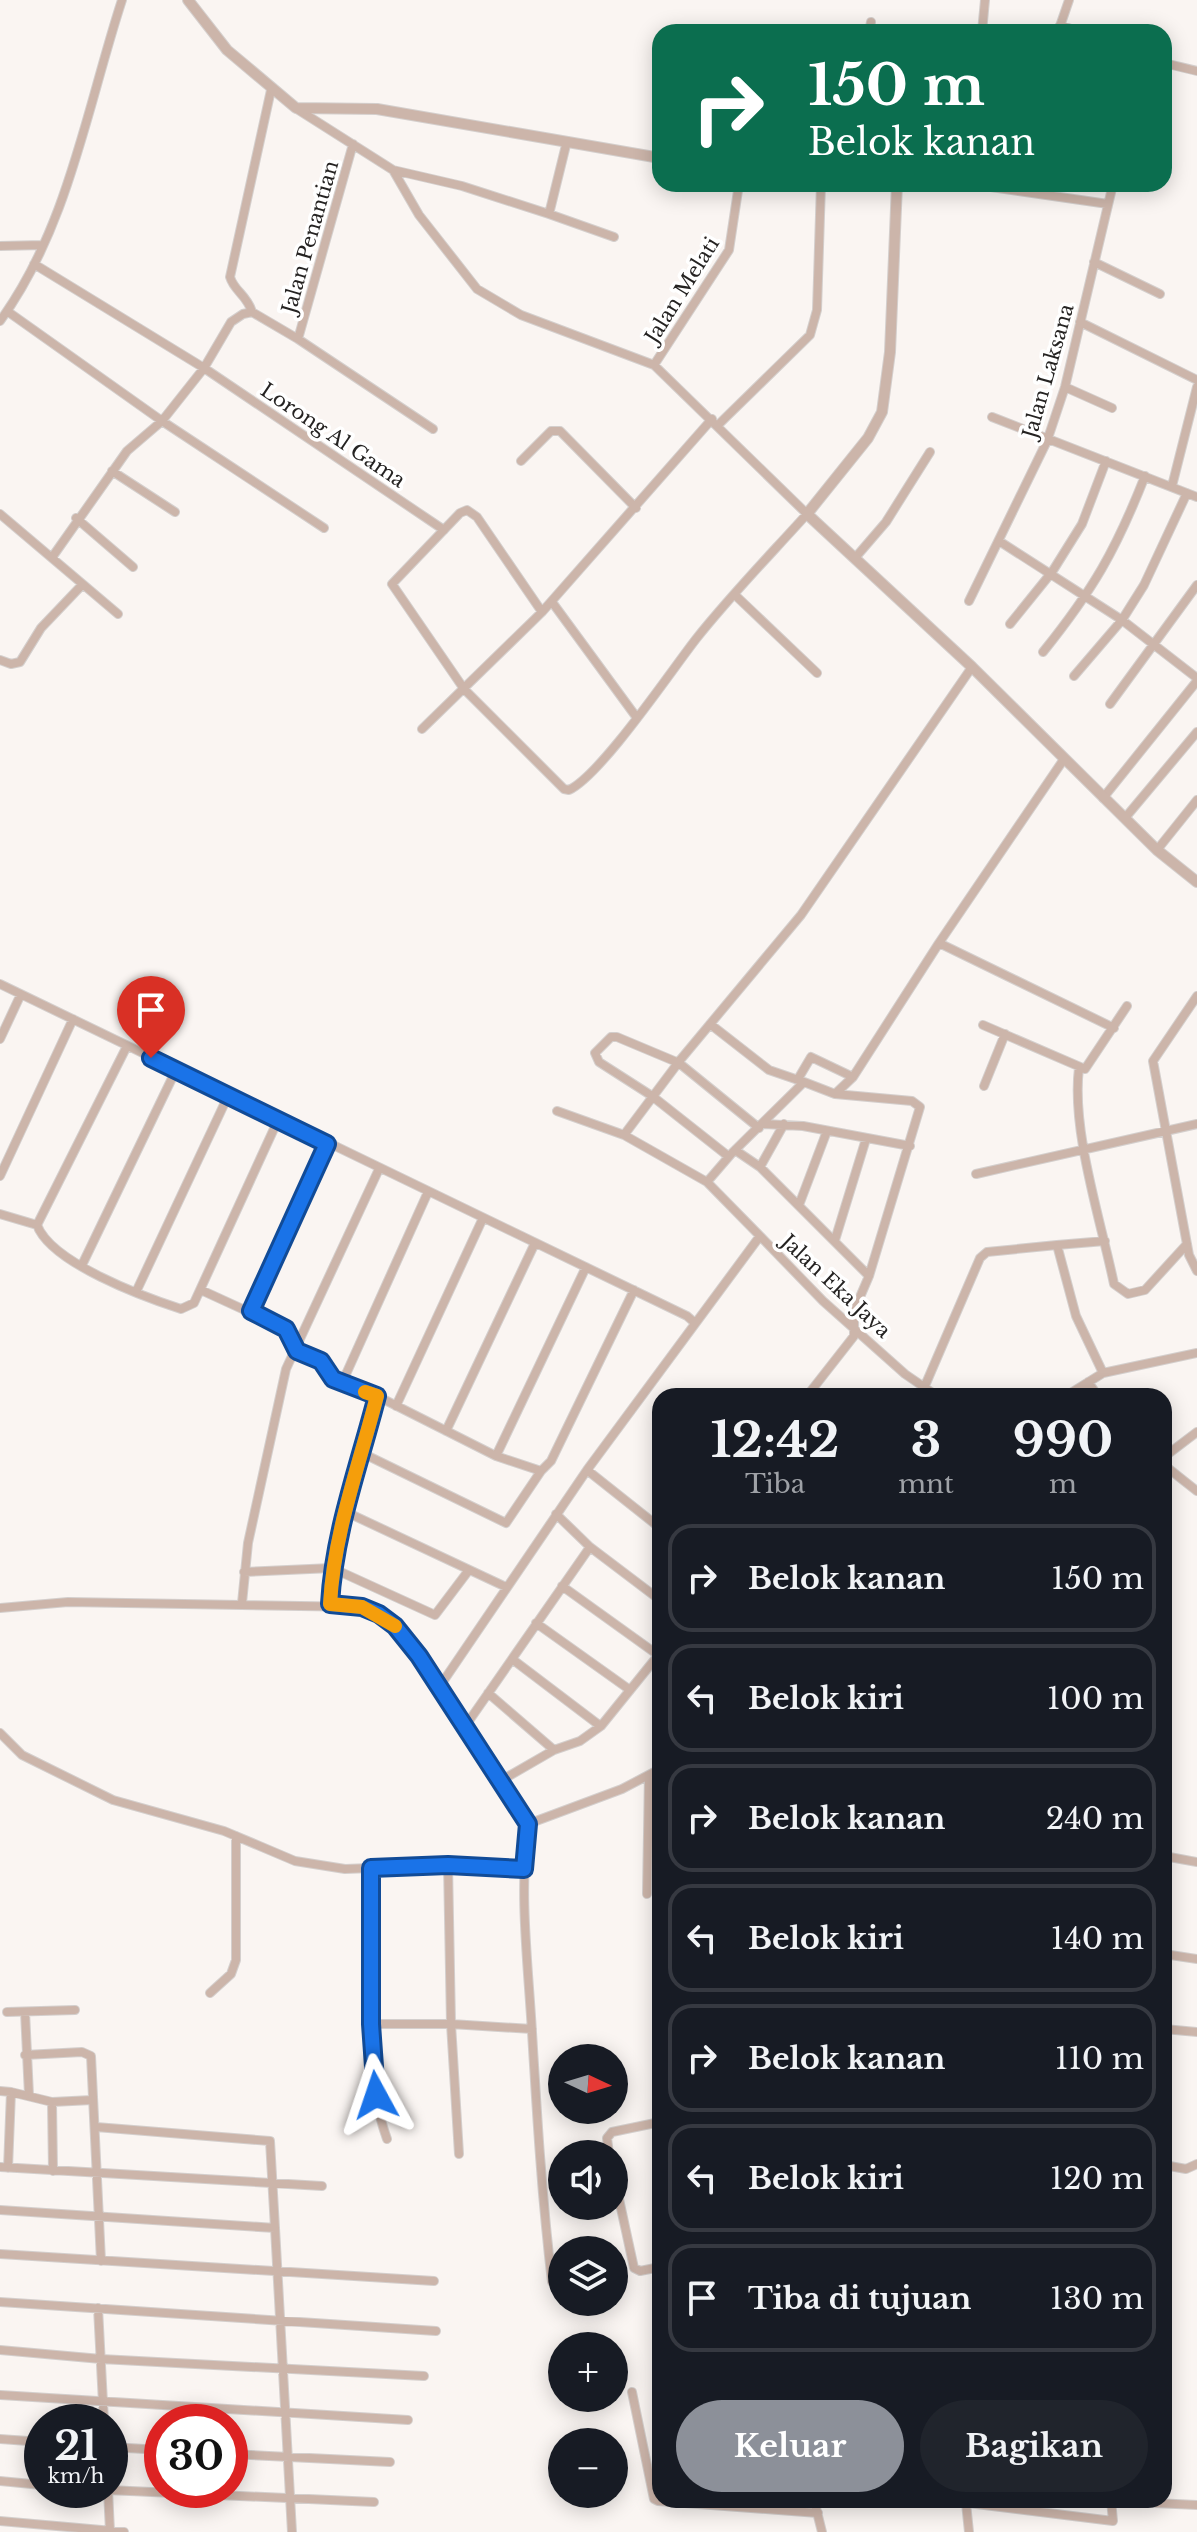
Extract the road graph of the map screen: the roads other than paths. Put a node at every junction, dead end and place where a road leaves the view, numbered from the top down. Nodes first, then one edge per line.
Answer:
1 (122, 0) edge
2 (188, 0) edge
3 (983, 0) edge
4 (1069, 0) edge
5 (982, 24) edge
6 (1060, 24) edge
7 (1172, 65) edge
8 (1197, 71) edge
9 (271, 90) junction
10 (296, 108) junction
11 (567, 141) junction
12 (353, 144) junction
13 (652, 157) edge
14 (393, 170) junction
15 (738, 192) edge
16 (821, 192) edge
17 (897, 192) edge
18 (1037, 192) edge
19 (1111, 192) edge
20 (1108, 204) junction
21 (549, 214) junction
22 (614, 237) dead end
23 (43, 245) junction
24 (0, 246) edge
25 (1094, 262) junction
26 (34, 264) junction
27 (1160, 294) dead end
28 (252, 312) junction
29 (2, 318) edge
30 (1080, 322) junction
31 (298, 339) junction
32 (654, 365) junction
33 (204, 368) junction
34 (1197, 380) edge
35 (1065, 387) junction
36 (1197, 387) edge
37 (1112, 408) dead end
38 (1194, 413) edge
39 (992, 417) dead end
40 (162, 421) junction
41 (715, 422) junction
42 (433, 429) dead end
43 (1047, 441) junction
44 (930, 452) dead end
45 (521, 461) dead end
46 (1106, 461) junction
47 (112, 471) junction
48 (1145, 476) junction
49 (1172, 486) junction
50 (1187, 493) junction
51 (1197, 497) edge
52 (636, 508) junction
53 (175, 512) dead end
54 (0, 514) edge
55 (807, 514) junction
56 (76, 518) junction
57 (324, 528) dead end
58 (444, 530) junction
59 (999, 541) junction
60 (53, 556) junction
61 (855, 558) junction
62 (133, 567) dead end
63 (1052, 572) junction
64 (82, 585) junction
65 (1197, 585) edge
66 (735, 595) junction
67 (1087, 598) junction
68 (969, 601) dead end
69 (552, 602) junction
70 (542, 612) junction
71 (118, 614) dead end
72 (1122, 620) junction
73 (1010, 624) dead end
74 (1154, 647) junction
75 (1043, 652) dead end
76 (0, 660) edge
77 (972, 667) junction
78 (817, 673) dead end
79 (1074, 676) dead end
80 (1197, 680) edge
81 (464, 689) junction
82 (1110, 704) dead end
83 (637, 718) junction
84 (422, 729) dead end
85 (1197, 732) edge
86 (1064, 759) junction
87 (1103, 798) junction
88 (1197, 800) edge
89 (1125, 818) junction
90 (1157, 850) junction
91 (1197, 882) edge
92 (939, 943) junction
93 (0, 984) edge
94 (21, 994) junction
95 (1196, 1001) edge
96 (1127, 1006) dead end
97 (73, 1019) junction
98 (710, 1024) junction
99 (983, 1025) dead end
100 (1114, 1028) junction
101 (1005, 1034) junction
102 (0, 1039) edge
103 (127, 1046) junction
104 (679, 1063) junction
105 (1079, 1068) junction
106 (176, 1070) junction
107 (853, 1077) junction
108 (801, 1080) junction
109 (984, 1086) dead end
110 (835, 1094) junction
111 (228, 1096) junction
112 (652, 1096) junction
113 (557, 1111) dead end
114 (278, 1120) junction
115 (784, 1124) junction
116 (1197, 1124) edge
117 (762, 1126) junction
118 (1167, 1130) junction
119 (827, 1131) junction
120 (624, 1135) junction
121 (866, 1139) junction
122 (327, 1144) junction
123 (910, 1146) junction
124 (1086, 1148) junction
125 (732, 1153) junction
126 (760, 1167) junction
127 (379, 1169) junction
128 (976, 1174) dead end
129 (0, 1176) edge
130 (707, 1182) junction
131 (428, 1192) junction
132 (799, 1205) junction
133 (0, 1214) edge
134 (483, 1218) junction
135 (37, 1225) junction
136 (760, 1236) junction
137 (835, 1240) junction
138 (1105, 1241) junction
139 (535, 1243) junction
140 (1187, 1244) junction
141 (1057, 1245) junction
142 (1197, 1248) edge
143 (1189, 1255) junction
144 (82, 1265) junction
145 (586, 1267) junction
146 (1197, 1271) edge
147 (869, 1276) junction
148 (201, 1290) junction
149 (634, 1290) junction
150 (136, 1292) junction
151 (251, 1311) junction
152 (695, 1323) junction
153 (856, 1330) junction
154 (295, 1347) junction
155 (1197, 1353) edge
156 (1103, 1373) junction
157 (1088, 1382) junction
158 (342, 1383) junction
159 (813, 1388) edge
160 (924, 1388) joint
161 (1079, 1388) edge
162 (1092, 1388) edge
163 (377, 1396) junction
164 (396, 1406) junction
165 (446, 1431) junction
166 (1197, 1432) edge
167 (1172, 1451) edge
168 (362, 1453) junction
169 (496, 1456) junction
170 (587, 1470) junction
171 (541, 1471) junction
172 (1172, 1471) edge
173 (1196, 1489) edge
174 (344, 1511) junction
175 (556, 1514) junction
176 (652, 1522) edge
177 (590, 1547) junction
178 (332, 1568) junction
179 (469, 1570) junction
180 (244, 1572) junction
181 (562, 1586) junction
182 (506, 1587) junction
183 (652, 1594) edge
184 (242, 1603) junction
185 (330, 1604) junction
186 (0, 1608) edge
187 (536, 1623) junction
188 (652, 1649) edge
189 (512, 1659) junction
190 (652, 1663) edge
191 (440, 1686) junction
192 (630, 1690) junction
193 (488, 1693) junction
194 (599, 1725) junction
195 (464, 1728) junction
196 (0, 1733) edge
197 (554, 1750) junction
198 (652, 1773) edge
199 (649, 1775) junction
200 (502, 1780) junction
201 (528, 1824) junction
202 (236, 1836) junction
203 (1172, 1857) edge
204 (1197, 1862) edge
205 (448, 1865) junction
206 (371, 1868) junction
207 (524, 1869) junction
208 (647, 1894) dead end
209 (1172, 1955) edge
210 (1197, 1959) edge
211 (210, 1993) dead end
212 (75, 2010) dead end
213 (7, 2012) dead end
214 (25, 2012) junction
215 (371, 2024) junction
216 (451, 2024) junction
217 (532, 2029) junction
218 (1172, 2030) edge
219 (1197, 2032) edge
220 (25, 2055) junction
221 (0, 2091) edge
222 (11, 2092) junction
223 (29, 2095) junction
224 (92, 2100) junction
225 (52, 2102) junction
226 (652, 2124) edge
227 (96, 2127) junction
228 (387, 2139) dead end
229 (607, 2140) edge
230 (459, 2154) dead end
231 (1197, 2164) edge
232 (1172, 2166) edge
233 (4, 2168) edge
234 (53, 2171) junction
235 (98, 2173) junction
236 (273, 2183) junction
237 (322, 2186) dead end
238 (0, 2210) edge
239 (100, 2216) junction
240 (624, 2220) edge
241 (275, 2228) junction
242 (548, 2249) edge
243 (0, 2254) edge
244 (101, 2261) junction
245 (652, 2269) edge
246 (279, 2273) junction
247 (434, 2281) dead end
248 (0, 2302) edge
249 (98, 2308) junction
250 (281, 2319) junction
251 (436, 2331) dead end
252 (0, 2350) edge
253 (101, 2359) junction
254 (284, 2368) junction
255 (424, 2376) dead end
256 (632, 2392) dead end
257 (0, 2395) edge
258 (103, 2404) joint
259 (128, 2405) edge
260 (286, 2413) junction
261 (408, 2420) dead end
262 (0, 2439) edge
263 (24, 2441) edge
264 (248, 2455) edge
265 (288, 2457) junction
266 (390, 2462) dead end
267 (0, 2481) edge
268 (24, 2483) edge
269 (652, 2489) edge
270 (128, 2491) edge
271 (290, 2499) junction
272 (374, 2502) dead end
273 (1172, 2504) edge
274 (1197, 2505) edge
275 (109, 2508) edge
276 (751, 2508) edge
277 (816, 2508) edge
278 (967, 2508) edge
279 (1007, 2508) edge
280 (1112, 2508) edge
281 (818, 2513) junction
282 (0, 2521) edge
283 (1113, 2521) junction
284 (110, 2531) edge
285 (124, 2532) edge
286 (292, 2532) edge
287 (822, 2532) edge
288 (969, 2532) edge
289 (1114, 2532) edge

1 - 23 street
2 - 9 street
3 - 5 street
4 - 6 street
7 - 8 street
9 - 10 street
9 - 28 street
10 - 11 street
10 - 12 street
11 - 13 street
11 - 21 street
12 - 14 street
12 - 31 street, Jalan Penantian
14 - 21 street
14 - 32 street
15 - 32 street, Jalan Melati
16 - 41 street
17 - 55 street
18 - 20 street
19 - 20 street, Jalan Laksana
20 - 25 street, Jalan Laksana
21 - 22 street
23 - 24 street
23 - 26 street
25 - 27 street
25 - 30 street, Jalan Laksana
26 - 29 street
26 - 33 street, Lorong Al Gama
28 - 31 street
28 - 33 street
29 - 40 street
30 - 34 street
30 - 35 street, Jalan Laksana
31 - 42 street
32 - 41 street
33 - 40 street
33 - 58 street, Lorong Al Gama
35 - 37 street
35 - 43 street, Jalan Laksana
36 - 38 street
38 - 49 street
39 - 43 street
40 - 47 street
40 - 57 street
41 - 52 street
41 - 55 street
43 - 46 street
43 - 59 street, Jalan Laksana
44 - 61 street
45 - 52 street
46 - 48 street
46 - 63 street
47 - 53 street
47 - 56 street
48 - 49 street
48 - 67 street
49 - 50 street
50 - 51 street
50 - 72 street
52 - 69 street
54 - 60 street
55 - 61 street
55 - 66 street
56 - 60 street
56 - 62 street
58 - 70 street
58 - 81 street
59 - 63 street
59 - 68 street, Jalan Laksana
60 - 64 street
61 - 77 street
63 - 67 street
63 - 73 street
64 - 71 street
64 - 76 street
65 - 74 street
66 - 78 street
66 - 83 street
67 - 72 street
67 - 75 street
69 - 70 street
69 - 83 street
70 - 81 street
72 - 74 street
72 - 79 street
74 - 80 street
74 - 82 street
77 - 86 street
77 - 98 street
80 - 87 street
81 - 83 street
81 - 84 street
85 - 89 street
86 - 87 street
86 - 92 street
87 - 89 street
88 - 90 street
89 - 90 street
90 - 91 street
92 - 100 street
92 - 107 street
93 - 94 street
94 - 97 street
94 - 102 street
95 - 118 street
96 - 100 street
97 - 103 street
97 - 129 street
98 - 104 street
98 - 108 street
99 - 101 street
100 - 105 street
101 - 105 street
101 - 109 street
103 - 106 street
103 - 135 street
104 - 112 street
104 - 112 street
104 - 117 street
105 - 124 street
106 - 111 street
106 - 144 street
107 - 108 street
107 - 110 street
108 - 110 street
108 - 117 street
110 - 123 street
111 - 114 street
111 - 150 street
112 - 120 street
112 - 125 street
113 - 120 street
114 - 122 street
114 - 148 street
115 - 117 street
115 - 119 street
115 - 126 street
116 - 118 street
117 - 125 street
118 - 124 street
118 - 140 street
119 - 121 street
119 - 132 street
120 - 130 street
121 - 123 street
121 - 137 street
122 - 127 street
122 - 151 street
123 - 147 street
124 - 128 street
124 - 138 street
125 - 126 street
125 - 130 street
126 - 132 street
127 - 131 street
127 - 154 street
130 - 136 street
131 - 134 street
131 - 158 street
132 - 137 street
133 - 135 street
134 - 139 street
134 - 164 street
135 - 144 street
136 - 152 street, Jalan Eka Jaya
136 - 153 street, Jalan Eka Jaya
137 - 147 street
138 - 140 street
138 - 141 street
139 - 145 street
139 - 165 street
140 - 143 street
141 - 156 street
141 - 160 street
142 - 143 street
143 - 146 street
144 - 150 street
145 - 149 street
145 - 169 street
147 - 153 street
148 - 150 street
148 - 151 street
149 - 152 street
149 - 171 street
151 - 154 street
152 - 170 street, Jalan Eka Jaya
153 - 159 street
153 - 160 street, Jalan Eka Jaya
154 - 158 street
154 - 180 street
155 - 156 street
156 - 157 street
157 - 161 street
157 - 162 street
158 - 163 street
163 - 164 street
163 - 168 street
164 - 165 street
165 - 169 street
166 - 167 street
168 - 171 street
168 - 174 street
169 - 171 street
170 - 175 street, Jalan Eka Jaya
170 - 176 street
172 - 173 street
174 - 178 street
174 - 179 street
175 - 177 street
175 - 182 street, Jalan Eka Jaya
177 - 181 street
177 - 183 street
178 - 179 street
178 - 180 street
178 - 185 street
179 - 182 street
180 - 184 street
181 - 187 street
181 - 188 street
182 - 191 street, Jalan Eka Jaya
184 - 185 street
184 - 186 street
185 - 191 street
187 - 189 street
187 - 192 street
189 - 193 street
189 - 194 street
190 - 192 street
191 - 195 street
192 - 194 street
193 - 195 street
193 - 197 street
194 - 197 street
195 - 200 street
196 - 202 street
197 - 200 street
198 - 199 street
199 - 201 street
199 - 208 street
200 - 201 street
201 - 207 street
202 - 206 street
202 - 211 street
203 - 204 street
205 - 206 street
205 - 207 street
205 - 216 street
206 - 215 street
207 - 217 street
209 - 210 street
212 - 214 street
213 - 214 street
214 - 220 street
215 - 216 street
215 - 228 street
216 - 217 street
216 - 230 street
217 - 242 street
218 - 219 street
220 - 223 street
220 - 224 street
221 - 222 street
222 - 223 street
222 - 233 street
223 - 225 street
224 - 225 street
224 - 227 street
225 - 234 street
226 - 229 street
227 - 235 street
227 - 236 street
231 - 232 street
233 - 234 street
234 - 235 street
235 - 236 street
235 - 239 street
236 - 237 street
236 - 241 street
238 - 239 street
239 - 241 street
239 - 244 street
240 - 245 street
241 - 246 street
243 - 244 street
244 - 246 street
246 - 247 street
246 - 250 street
248 - 249 street
249 - 250 street
249 - 253 street
250 - 251 street
250 - 254 street
252 - 253 street
253 - 254 street
253 - 258 street
254 - 255 street
254 - 260 street
256 - 269 street
257 - 258 street
259 - 260 street
260 - 261 street
260 - 265 street
262 - 263 street
264 - 265 street
265 - 266 street
265 - 271 street
267 - 268 street
270 - 271 street
271 - 272 street
271 - 286 street
273 - 274 street
275 - 284 street
276 - 281 street
277 - 281 street
278 - 288 street
279 - 283 street
280 - 283 street
281 - 287 street
282 - 284 street
283 - 289 street
284 - 285 street

